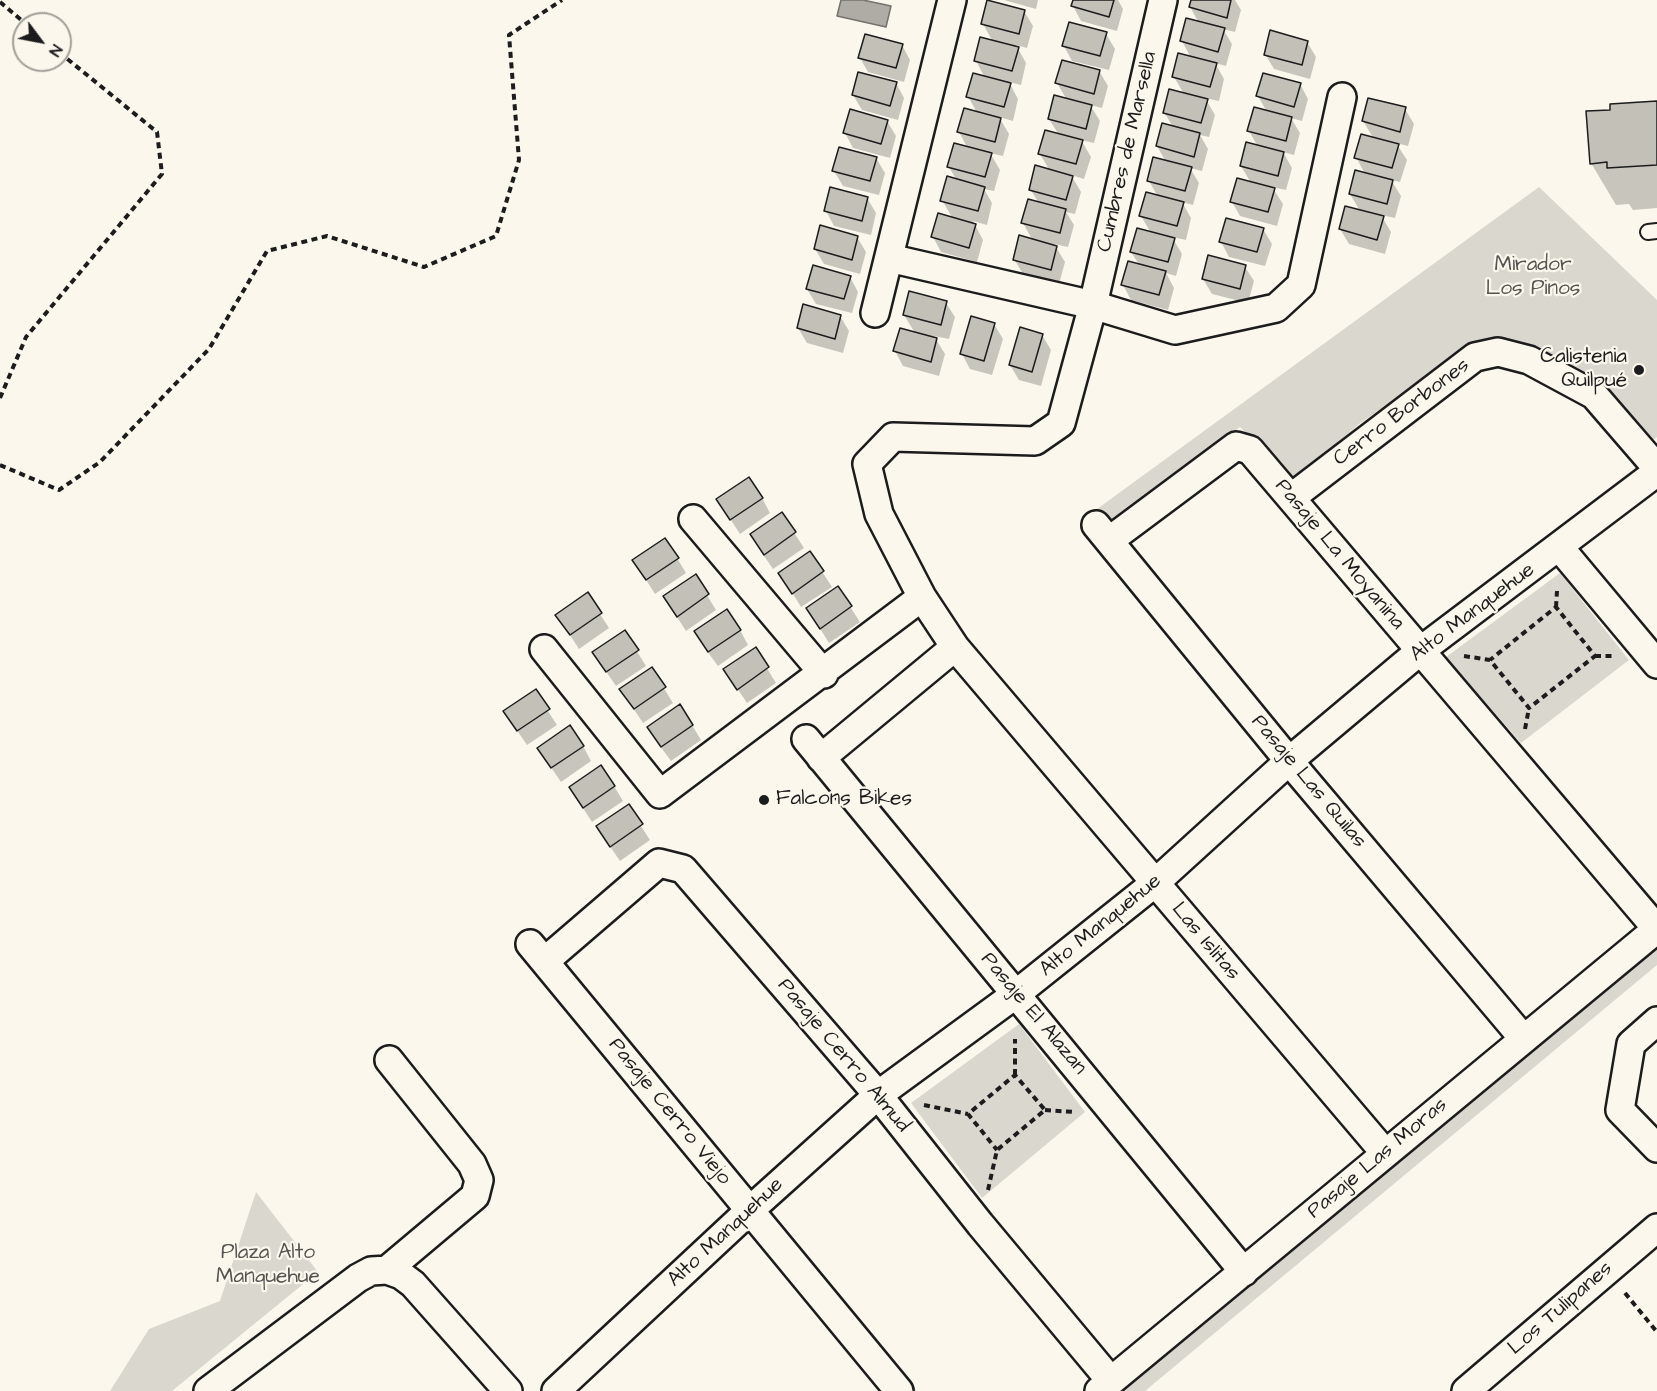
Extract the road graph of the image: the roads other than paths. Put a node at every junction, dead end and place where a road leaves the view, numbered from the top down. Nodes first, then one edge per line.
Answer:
1 (952, 0) edge
2 (1163, 0) edge
3 (1342, 97) dead end
4 (889, 258) junction
5 (1093, 305) junction
6 (875, 313) dead end
7 (1657, 468) edge
8 (1657, 472) edge
9 (1292, 497) junction
10 (693, 519) dead end
11 (1103, 533) joint
12 (1560, 548) junction
13 (922, 597) junction
14 (955, 647) junction
15 (544, 649) dead end
16 (1420, 651) junction
17 (1657, 664) edge
18 (824, 674) junction
19 (1289, 761) junction
20 (1155, 883) junction
21 (1657, 929) edge
22 (538, 953) joint
23 (1016, 994) junction
24 (1657, 1021) edge
25 (1523, 1038) junction
26 (389, 1060) dead end
27 (878, 1095) junction
28 (1657, 1148) edge
29 (1385, 1153) junction
30 (749, 1211) junction
31 (1657, 1228) edge
32 (387, 1270) junction
33 (1244, 1272) junction
34 (1105, 1386) edge
35 (208, 1391) edge
36 (508, 1391) edge
37 (556, 1391) edge
38 (899, 1391) edge
39 (1466, 1391) edge

1 - 4 street
2 - 5 street, Cumbres de Marsella
3 - 5 street
4 - 5 street
4 - 6 street
5 - 13 street, Cumbres de Marsella
7 - 9 street, Cerro Borbones
8 - 12 street, Alto Manquehue
9 - 11 street, Pasaje La Moyanina
9 - 16 street, Pasaje La Moyanina
10 - 18 street
11 - 19 street, Pasaje Las Quilas
12 - 16 street, Alto Manquehue
12 - 17 street
13 - 14 street, Cumbres de Marsella
13 - 18 street
14 - 20 street, Las Islitas
14 - 23 street, Pasaje El Alazan
15 - 18 street
16 - 19 street, Alto Manquehue
16 - 21 street, Pasaje La Moyanina
19 - 20 street, Alto Manquehue
19 - 25 street, Pasaje Las Quilas
20 - 23 street, Alto Manquehue
20 - 29 street, Las Islitas
21 - 25 street, Pasaje Las Moras
22 - 27 street, Pasaje Cerro Almud
22 - 30 street, Pasaje Cerro Viejo
23 - 27 street, Alto Manquehue
23 - 33 street, Pasaje El Alazan
24 - 28 street
25 - 29 street, Pasaje Las Moras
26 - 32 street
27 - 30 street, Alto Manquehue
27 - 34 street, Pasaje Cerro Almud
29 - 33 street, Pasaje Las Moras
30 - 37 street, Alto Manquehue
30 - 38 street, Pasaje Cerro Viejo
31 - 39 street, Los Tulipanes
32 - 35 street
32 - 36 street
33 - 34 street, Pasaje Las Moras

